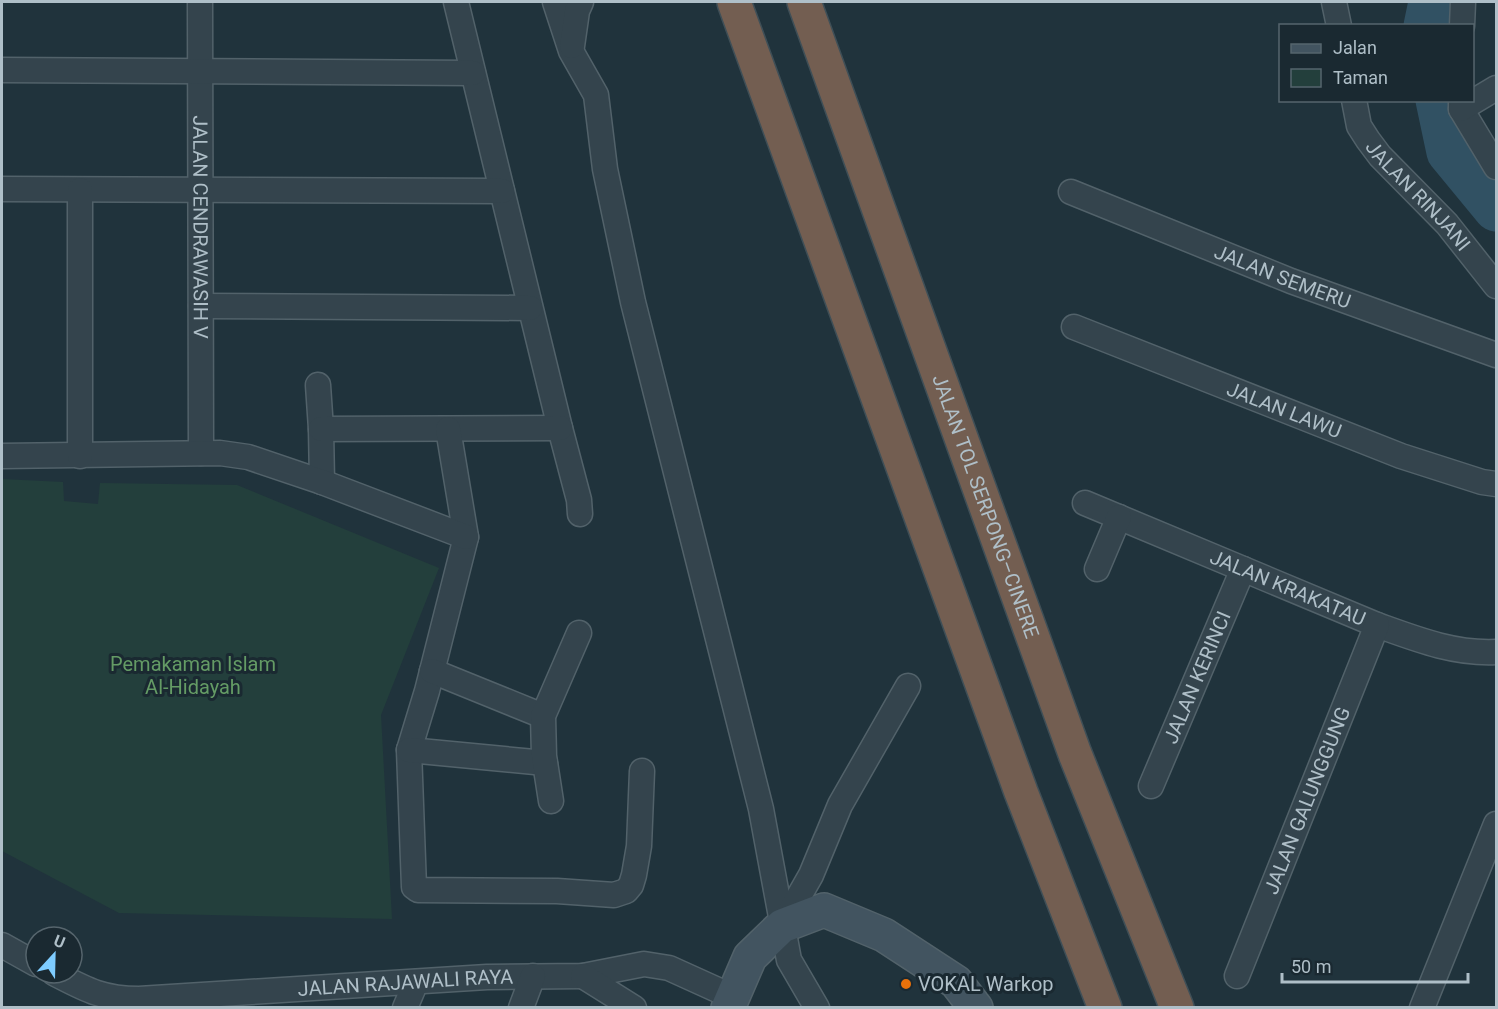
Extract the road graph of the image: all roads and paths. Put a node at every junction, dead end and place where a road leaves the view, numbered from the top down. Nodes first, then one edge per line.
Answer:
1 (200, 2) edge
2 (456, 2) edge
3 (555, 2) edge
4 (581, 2) edge
5 (734, 2) edge
6 (804, 2) edge
7 (1334, 2) edge
8 (1463, 2) edge
9 (1339, 24) edge
10 (1462, 24) edge
11 (571, 51) junction
12 (2, 70) edge
13 (200, 71) junction
14 (473, 73) junction
15 (1497, 88) edge
16 (1474, 98) edge
17 (1354, 102) edge
18 (1461, 105) edge
19 (1497, 167) edge
20 (2, 189) edge
21 (80, 190) junction
22 (201, 190) junction
23 (502, 191) junction
24 (1071, 192) dead end
25 (1497, 286) edge
26 (201, 306) junction
27 (530, 308) junction
28 (1074, 327) dead end
29 (1497, 355) edge
30 (318, 386) dead end
31 (560, 428) junction
32 (321, 429) junction
33 (448, 429) junction
34 (201, 453) junction
35 (2, 456) edge
36 (80, 456) junction
37 (322, 482) junction
38 (1497, 484) edge
39 (1085, 503) dead end
40 (580, 514) dead end
41 (1119, 517) junction
42 (466, 537) junction
43 (1097, 569) dead end
44 (1243, 569) junction
45 (1377, 625) junction
46 (579, 633) dead end
47 (1497, 652) edge
48 (432, 671) junction
49 (908, 686) dead end
50 (543, 716) junction
51 (408, 750) junction
52 (545, 763) junction
53 (642, 771) dead end
54 (1152, 786) dead end
55 (551, 801) dead end
56 (1497, 824) edge
57 (782, 926) junction
58 (2, 945) edge
59 (24, 957) edge
60 (626, 967) junction
61 (533, 976) junction
62 (583, 976) junction
63 (1237, 976) dead end
64 (416, 982) junction
65 (79, 985) edge
66 (731, 1002) edge
67 (626, 1003) edge
68 (405, 1008) edge
69 (522, 1008) edge
70 (816, 1008) edge
71 (976, 1008) edge
72 (1106, 1008) edge
73 (1178, 1008) edge
74 (1422, 1008) edge

1 - 13 street, JALAN CENDRAWASIH V
2 - 14 street
3 - 11 street
4 - 11 street
5 - 72 highway
6 - 73 highway, JALAN TOL SERPONG–CINERE
7 - 9 street
8 - 10 street
11 - 57 street
12 - 13 street
13 - 14 street
13 - 22 street, JALAN CENDRAWASIH V
14 - 23 street
15 - 16 street
17 - 25 street, JALAN RINJANI
18 - 19 street
20 - 21 street
21 - 22 street
21 - 36 street
22 - 23 street
22 - 26 street, JALAN CENDRAWASIH V
23 - 27 street
24 - 29 street, JALAN SEMERU
26 - 27 street
26 - 34 street, JALAN CENDRAWASIH V
27 - 31 street
28 - 38 street, JALAN LAWU
30 - 32 street
31 - 33 street
31 - 40 street
32 - 33 street
32 - 37 street
33 - 42 street
34 - 36 street
34 - 37 street
35 - 36 street
37 - 42 street
39 - 41 street, JALAN KRAKATAU
41 - 43 street
41 - 44 street, JALAN KRAKATAU
42 - 48 street
44 - 45 street, JALAN KRAKATAU
44 - 54 street, JALAN KERINCI
45 - 47 street, JALAN KRAKATAU
45 - 63 street, JALAN GALUNGGUNG
46 - 50 street
48 - 50 street
48 - 51 street
49 - 57 street
50 - 52 street
51 - 52 street
51 - 53 street
52 - 55 street
56 - 74 street
57 - 66 street
57 - 70 street
57 - 71 street
58 - 59 street
60 - 62 street, JALAN RAJAWALI RAYA
60 - 66 street, JALAN RAJAWALI RAYA
60 - 67 street
61 - 62 street, JALAN RAJAWALI RAYA
61 - 64 street, JALAN RAJAWALI RAYA
61 - 69 street
62 - 67 street
64 - 65 street, JALAN RAJAWALI RAYA
64 - 68 street

